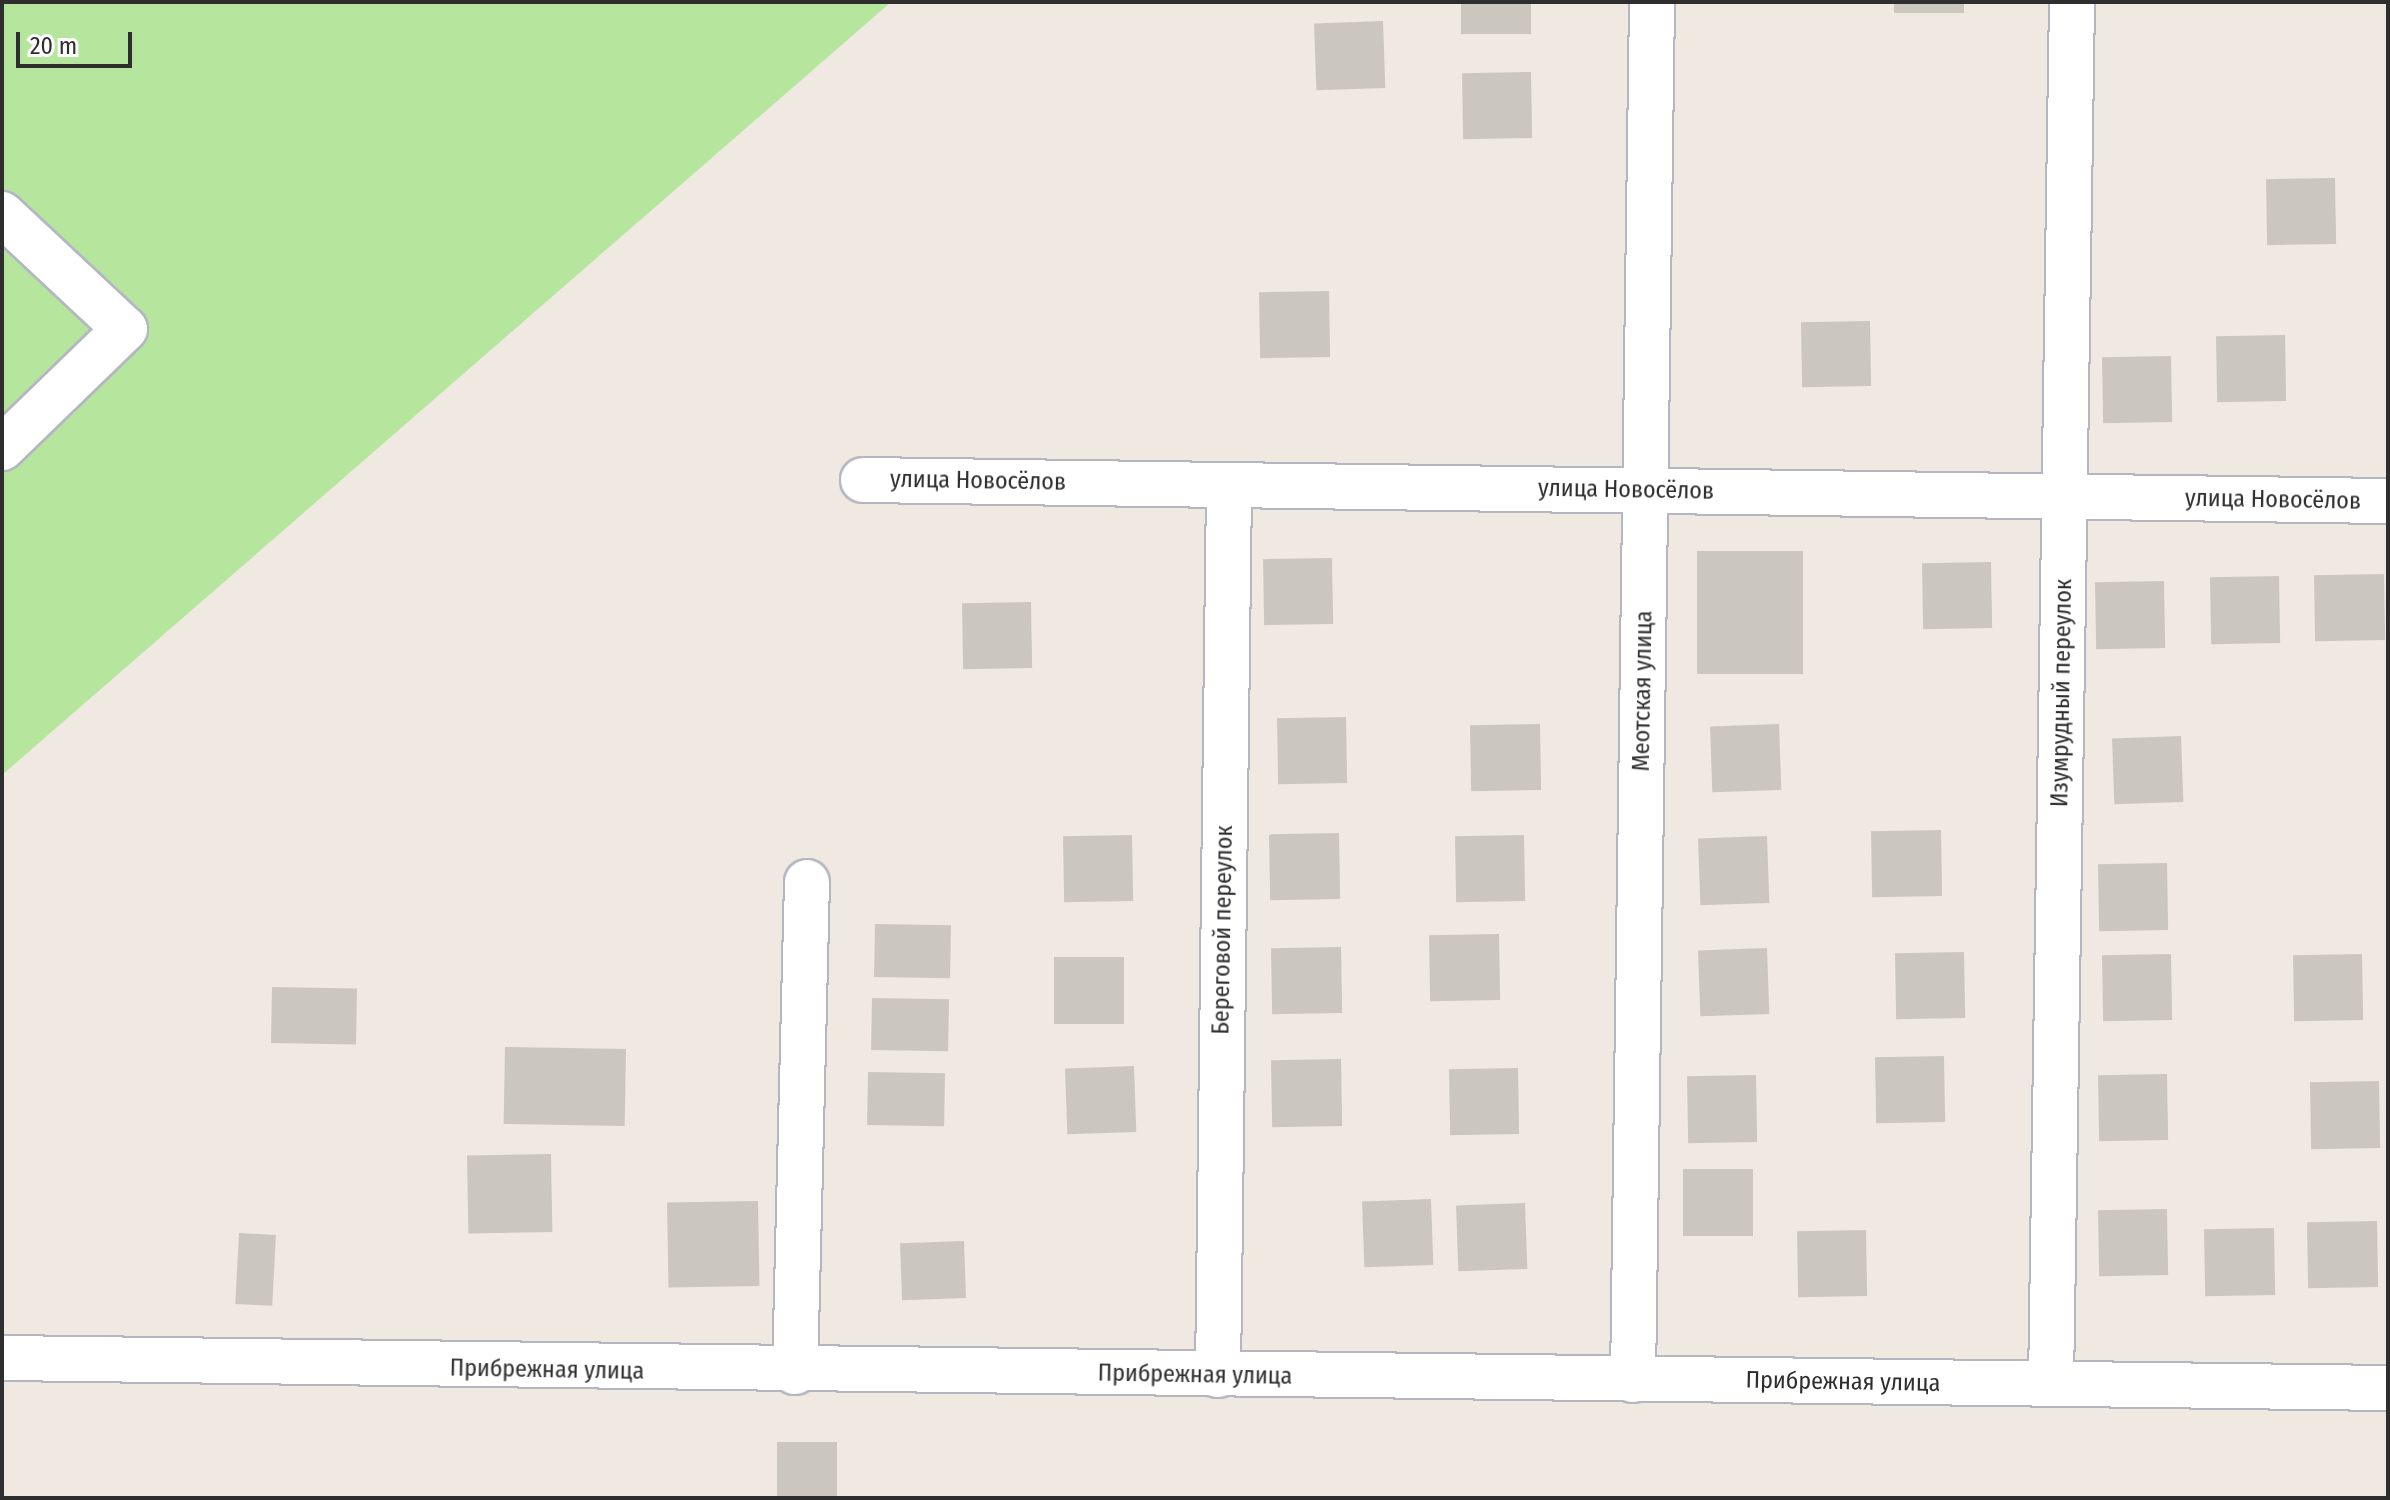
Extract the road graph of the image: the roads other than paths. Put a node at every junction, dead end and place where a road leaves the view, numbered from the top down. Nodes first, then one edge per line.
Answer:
1 (1652, 2) edge
2 (2072, 2) edge
3 (2, 214) edge
4 (2, 448) edge
5 (863, 480) dead end
6 (1229, 485) junction
7 (1646, 491) junction
8 (2065, 497) junction
9 (2388, 501) edge
10 (807, 882) dead end
11 (2, 1358) edge
12 (795, 1372) junction
13 (1218, 1375) junction
14 (1633, 1380) junction
15 (2051, 1384) junction
16 (2388, 1388) edge

1 - 7 street, Меотская улица
2 - 8 street, Изумрудный переулок
3 - 4 street
5 - 6 street, улица Новосёлов
6 - 7 street, улица Новосёлов
6 - 13 street, Береговой переулок
7 - 8 street, улица Новосёлов
7 - 14 street, Меотская улица
8 - 9 street, улица Новосёлов
8 - 15 street, Изумрудный переулок
10 - 12 street
11 - 12 street, Прибрежная улица
12 - 13 street, Прибрежная улица
13 - 14 street, Прибрежная улица
14 - 15 street, Прибрежная улица
15 - 16 street, Прибрежная улица

